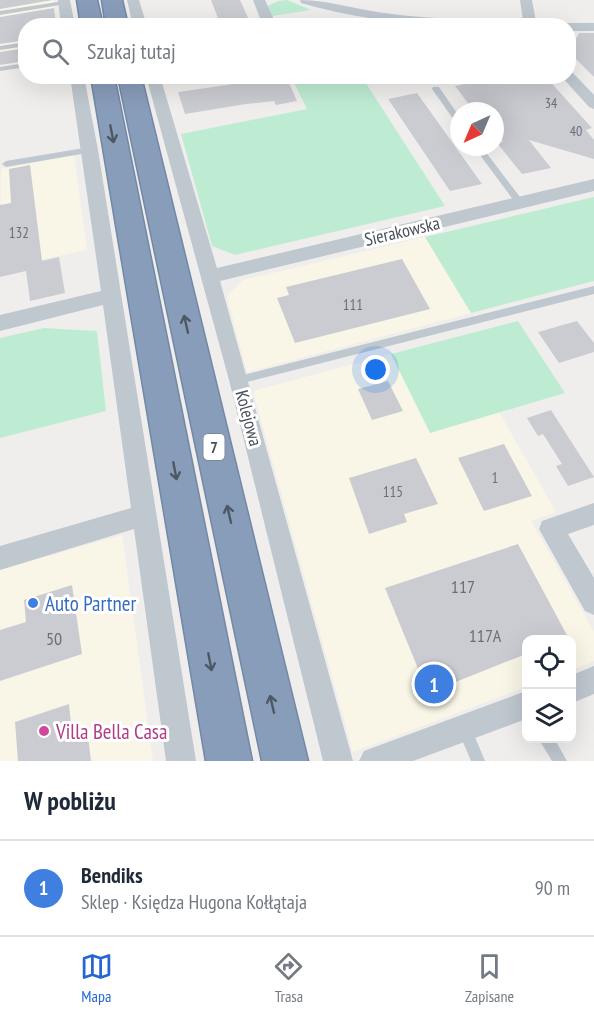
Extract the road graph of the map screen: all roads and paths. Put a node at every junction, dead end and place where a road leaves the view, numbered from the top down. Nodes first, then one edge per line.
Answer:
1 (87, 0) edge
2 (112, 0) edge
3 (133, 0) edge
4 (260, 0) edge
5 (306, 0) edge
6 (526, 0) edge
7 (64, 2) edge
8 (0, 13) edge
9 (67, 18) edge
10 (90, 18) edge
11 (115, 18) edge
12 (138, 18) edge
13 (267, 18) edge
14 (382, 18) edge
15 (529, 18) edge
16 (576, 27) edge
17 (594, 27) edge
18 (18, 45) edge
19 (0, 48) edge
20 (18, 66) edge
21 (0, 69) edge
22 (78, 84) edge
23 (103, 84) edge
24 (131, 84) edge
25 (155, 84) edge
26 (575, 84) edge
27 (436, 89) dead end
28 (594, 104) edge
29 (450, 108) edge
30 (90, 150) junction
31 (485, 156) edge
32 (6, 164) dead end
33 (594, 185) edge
34 (519, 203) junction
35 (211, 276) junction
36 (594, 290) edge
37 (112, 297) junction
38 (0, 323) edge
39 (239, 380) junction
40 (594, 514) edge
41 (145, 515) junction
42 (0, 558) edge
43 (594, 602) edge
44 (594, 680) edge
45 (576, 687) edge
46 (522, 708) edge
47 (464, 728) junction
48 (548, 743) edge
49 (420, 753) edge
50 (181, 761) edge
51 (229, 761) edge
52 (285, 761) edge
53 (338, 761) edge
54 (374, 761) edge
55 (478, 761) edge
56 (560, 761) edge

1 - 10 highway
2 - 11 highway
3 - 12 street
4 - 13 street
5 - 14 street
6 - 15 street
7 - 8 lane
7 - 9 street
16 - 17 street
18 - 19 lane
20 - 21 lane
22 - 30 street
23 -> 51 highway
52 -> 24 highway, 7
25 - 35 street, Kolejowa
26 - 28 street
27 - 29 lane
30 - 32 lane
30 - 37 street
31 - 34 lane
33 - 34 street, Sierakowska
34 - 35 street, Sierakowska
35 - 39 street, Kolejowa
36 - 39 lane
37 - 38 street
37 - 41 street
39 - 53 street, Kolejowa
40 - 43 street
41 - 42 street
41 - 50 street
44 - 45 street
46 - 47 street
47 - 49 street
47 - 55 lane
48 - 56 lane
49 - 54 street

